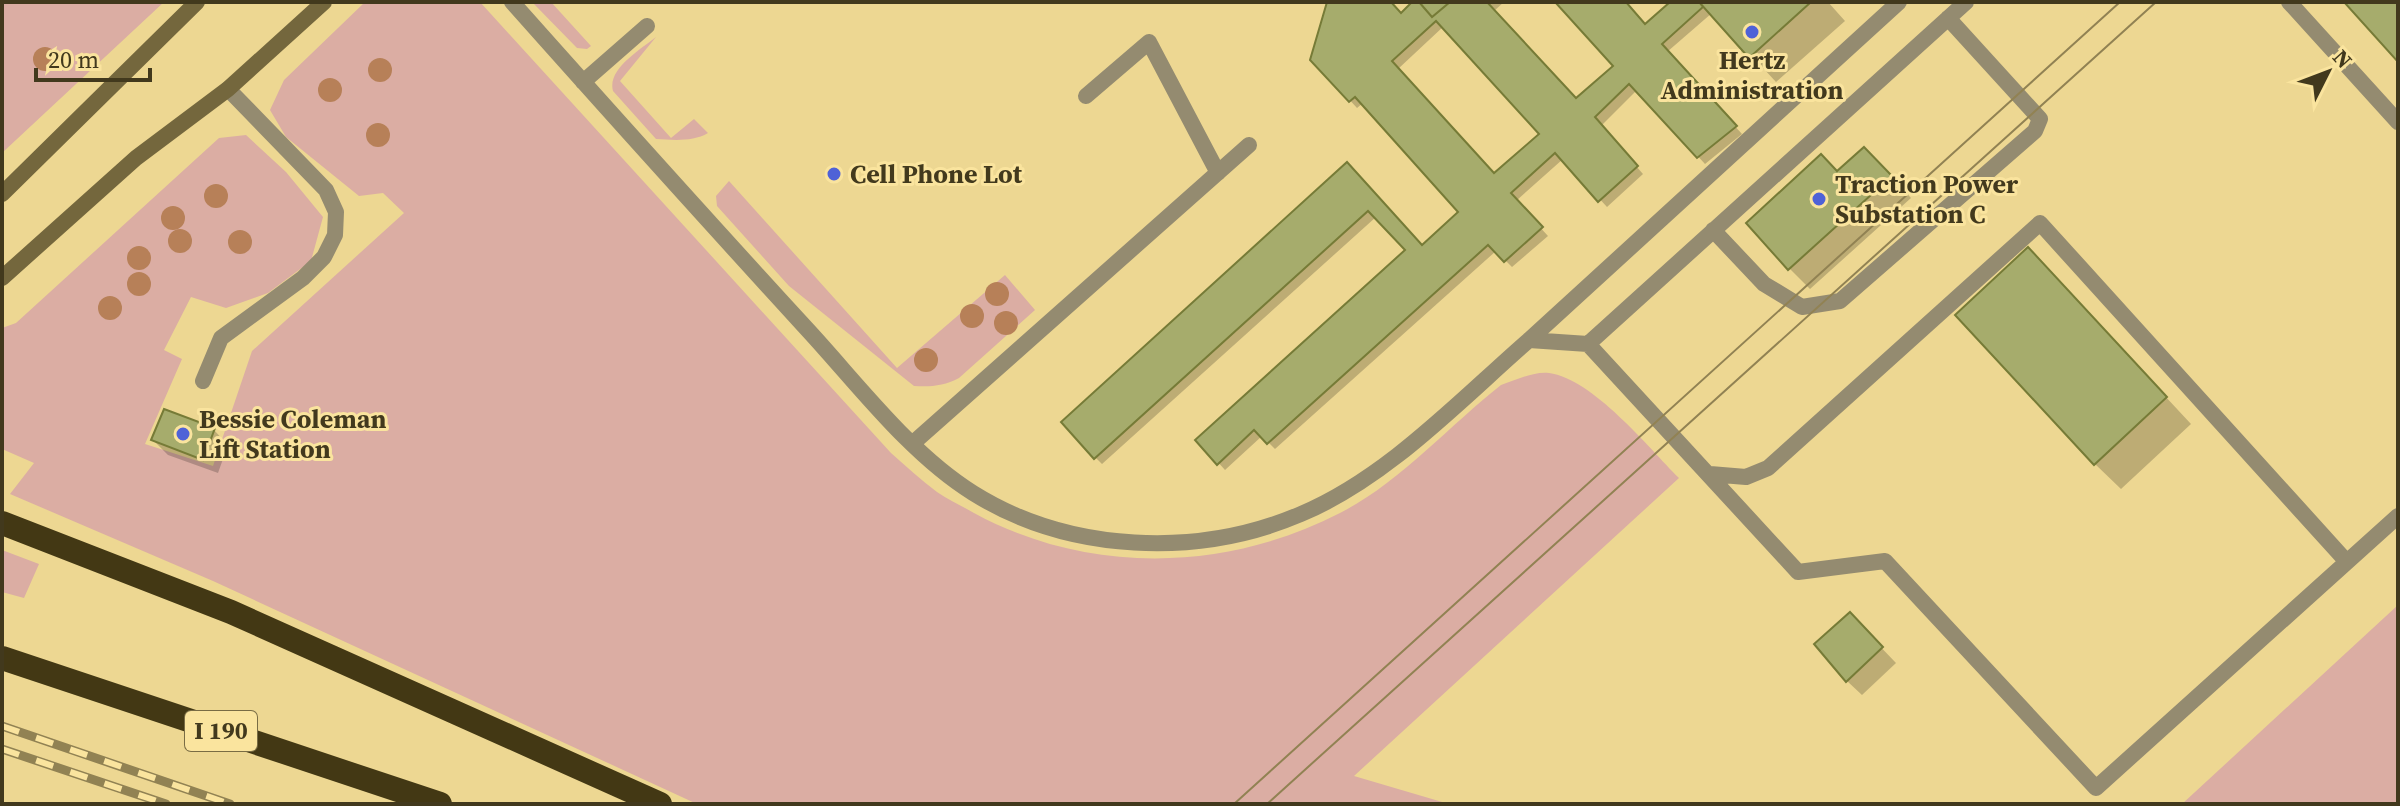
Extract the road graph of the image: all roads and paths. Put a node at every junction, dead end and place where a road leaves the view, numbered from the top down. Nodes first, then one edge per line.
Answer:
1 (197, 2) edge
2 (324, 2) edge
3 (512, 2) edge
4 (1899, 2) edge
5 (1966, 2) edge
6 (2289, 2) edge
7 (1948, 18) junction
8 (647, 26) dead end
9 (583, 82) junction
10 (228, 89) junction
11 (1086, 96) dead end
12 (2398, 122) edge
13 (1249, 145) dead end
14 (1218, 173) junction
15 (2, 194) edge
16 (1713, 230) junction
17 (2, 278) edge
18 (1529, 340) junction
19 (1588, 344) junction
20 (203, 381) dead end
21 (912, 444) junction
22 (1710, 474) junction
23 (2398, 516) edge
24 (2, 523) edge
25 (2347, 562) junction
26 (2, 658) edge
27 (440, 804) edge
28 (660, 804) edge

1 - 15 street
2 - 10 street
3 - 9 lane
4 - 18 lane
5 - 7 lane
6 - 12 lane
7 - 16 lane
7 - 16 lane
8 - 9 lane
9 - 21 lane
10 - 17 street
10 - 20 lane
11 - 14 lane
13 - 14 lane
14 - 21 lane
16 - 19 lane
18 - 19 lane
18 - 21 lane
19 - 22 lane
22 - 25 lane
22 - 25 lane
23 - 25 lane
24 - 28 highway
26 - 27 highway, I 190

